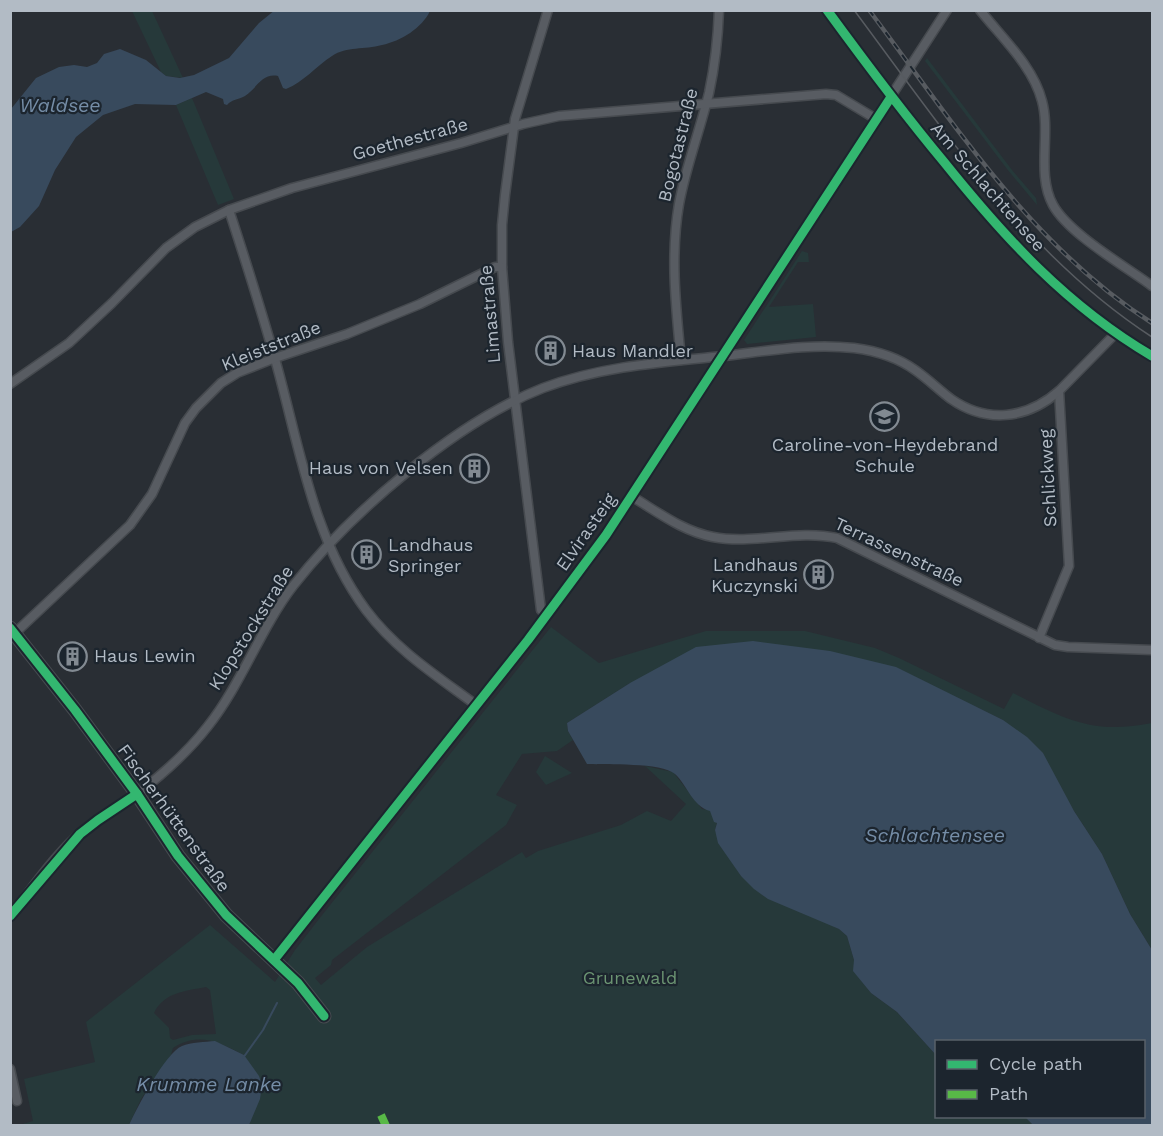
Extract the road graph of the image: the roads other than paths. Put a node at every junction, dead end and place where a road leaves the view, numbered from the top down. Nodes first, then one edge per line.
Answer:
1 (549, 10) edge
2 (718, 10) edge
3 (827, 10) edge
4 (947, 10) edge
5 (980, 10) edge
6 (891, 97) junction
7 (706, 103) junction
8 (876, 119) junction
9 (514, 127) junction
10 (229, 210) junction
11 (502, 267) junction
12 (1152, 286) edge
13 (1116, 334) junction
14 (723, 356) junction
15 (1152, 356) edge
16 (275, 358) junction
17 (681, 360) junction
18 (10, 384) edge
19 (1059, 391) junction
20 (516, 400) junction
21 (631, 496) junction
22 (330, 545) junction
23 (547, 615) junction
24 (13, 631) edge
25 (1039, 638) junction
26 (1152, 650) edge
27 (476, 705) junction
28 (137, 794) junction
29 (10, 916) edge
30 (274, 960) junction
31 (324, 1016) dead end
32 (10, 1069) edge
33 (18, 1101) dead end

1 - 9 street, Limastraße
2 - 7 street, Bogotastraße
3 - 6 street, Am Schlachtensee
4 - 6 street, Elvirasteig
5 - 12 street
6 - 8 street, Elvirasteig
6 - 13 street, Am Schlachtensee
7 - 8 street, Goethestraße
7 - 9 street, Goethestraße
7 - 17 street, Bogotastraße
8 - 14 street, Elvirasteig
9 - 10 street, Goethestraße
9 - 11 street, Limastraße
10 - 16 street
10 - 18 street, Goethestraße
11 - 16 street, Kleiststraße
11 - 20 street, Limastraße
13 - 15 street, Am Schlachtensee
13 - 19 street
14 - 17 street, Klopstockstraße
14 - 19 street, Klopstockstraße
14 - 21 street, Elvirasteig
16 - 22 street
16 - 24 street, Kleiststraße
17 - 20 street, Klopstockstraße
19 - 25 street, Schlickweg
20 - 22 street, Klopstockstraße
20 - 23 street, Limastraße
21 - 23 street, Elvirasteig
21 - 25 street, Terrassenstraße
22 - 27 street
22 - 28 street, Klopstockstraße
23 - 27 street, Elvirasteig
24 - 28 street, Fischerhüttenstraße
25 - 26 street, Terrassenstraße
27 - 30 street, Elvirasteig
28 - 29 street, Klopstockstraße
28 - 30 street, Fischerhüttenstraße
30 - 31 street, Fischerhüttenstraße
32 - 33 street

